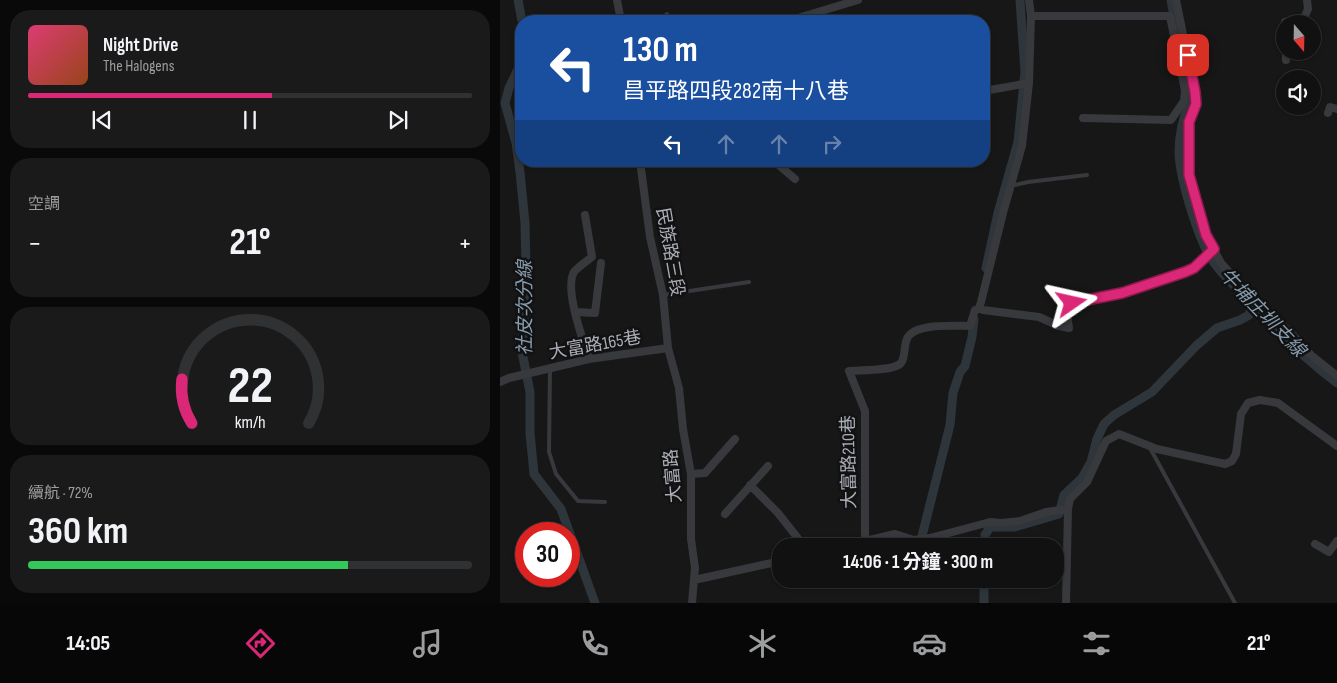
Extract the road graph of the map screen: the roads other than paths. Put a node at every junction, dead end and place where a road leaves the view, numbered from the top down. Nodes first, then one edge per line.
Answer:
1 (618, 0) edge
2 (858, 0) edge
3 (1029, 0) edge
4 (1176, 0) edge
5 (1307, 0) edge
6 (620, 15) edge
7 (808, 15) edge
8 (1305, 15) edge
9 (1031, 16) junction
10 (1029, 83) junction
11 (990, 90) edge
12 (1337, 109) edge
13 (1328, 113) dead end
14 (1082, 118) dead end
15 (1171, 120) junction
16 (1189, 122) junction
17 (641, 167) edge
18 (781, 167) edge
19 (1087, 175) dead end
20 (795, 179) dead end
21 (1011, 184) junction
22 (585, 215) dead end
23 (1210, 253) junction
24 (601, 263) dead end
25 (749, 282) dead end
26 (663, 295) junction
27 (978, 308) junction
28 (576, 312) junction
29 (668, 348) junction
30 (589, 359) junction
31 (550, 369) junction
32 (1337, 376) edge
33 (500, 382) edge
34 (735, 439) dead end
35 (1149, 446) junction
36 (1337, 446) edge
37 (768, 466) dead end
38 (691, 474) junction
39 (750, 485) junction
40 (605, 502) dead end
41 (1066, 509) junction
42 (725, 514) dead end
43 (798, 538) edge
44 (865, 538) edge
45 (880, 538) edge
46 (908, 538) edge
47 (930, 538) edge
48 (1337, 541) edge
49 (1315, 544) dead end
50 (772, 563) edge
51 (694, 580) junction
52 (692, 603) edge
53 (1066, 603) edge
54 (1235, 603) edge

1 - 6 street
2 - 7 street
3 - 9 street
4 - 16 street
5 - 8 street
9 - 10 street
9 - 15 street
10 - 11 street
10 - 21 street
12 - 13 street
14 - 15 street
15 - 16 street
16 - 23 street
17 - 26 street, 民族路三段
18 - 20 street
19 - 21 lane
21 - 27 street
22 - 28 street
23 - 27 street
23 - 32 street
24 - 28 street
25 - 26 lane
26 - 29 street, 民族路三段
27 - 44 street, 大富路210巷
28 - 30 street
29 - 30 street, 大富路165巷
29 - 38 street, 大富路
30 - 31 street, 大富路165巷
31 - 33 street, 大富路165巷
31 - 40 lane
34 - 38 street
35 - 36 street
35 - 41 street
35 - 54 lane
37 - 39 street
38 - 51 street, 大富路
39 - 42 street
39 - 43 street
41 - 47 street
41 - 53 street
45 - 46 street
48 - 49 street
50 - 51 street
51 - 52 street, 大富路

